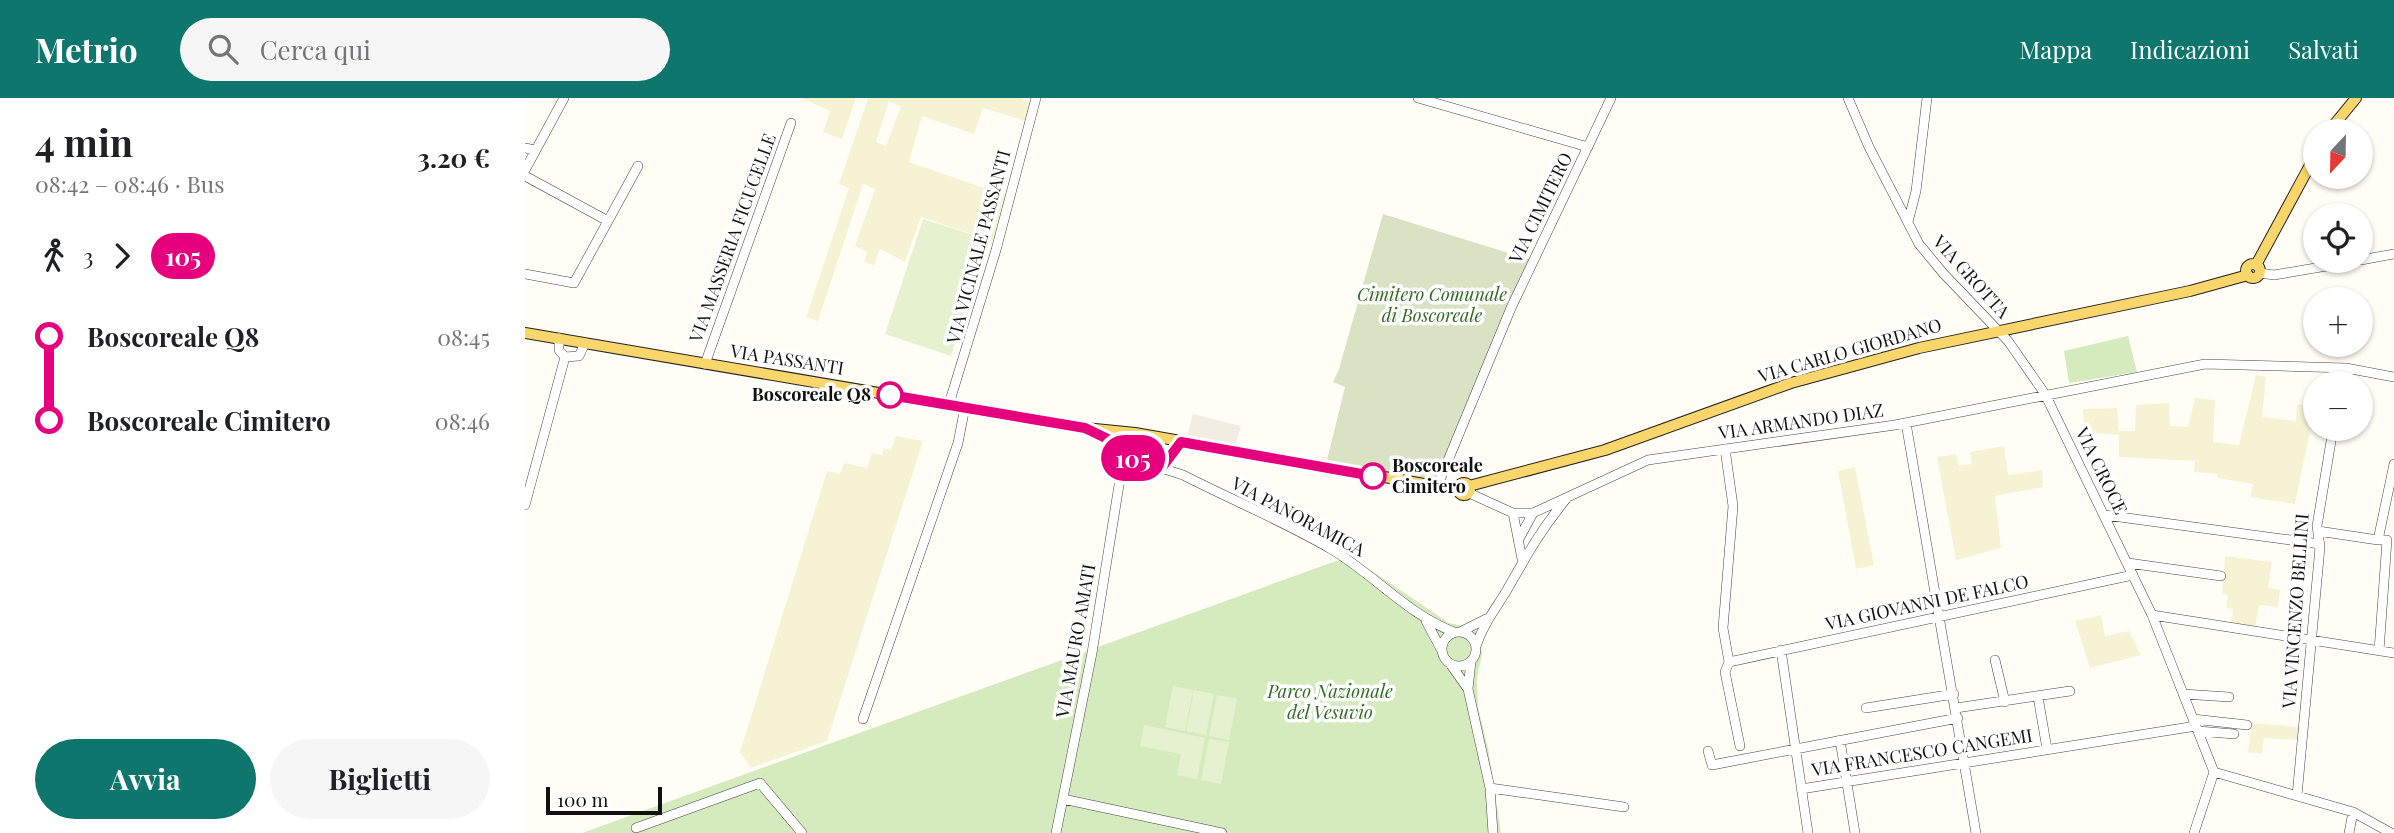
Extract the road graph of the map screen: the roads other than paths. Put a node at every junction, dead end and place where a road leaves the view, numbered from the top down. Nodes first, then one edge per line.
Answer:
1 (564, 98) edge
2 (1036, 98) edge
3 (1418, 98) edge
4 (1611, 98) edge
5 (1848, 98) edge
6 (1927, 98) edge
7 (2356, 98) edge
8 (2339, 119) edge
9 (791, 124) dead end
10 (1588, 147) junction
11 (525, 148) edge
12 (535, 150) junction
13 (638, 166) dead end
14 (525, 170) edge
15 (525, 176) edge
16 (2303, 180) edge
17 (608, 221) junction
18 (1908, 222) junction
19 (2394, 254) edge
20 (2373, 258) edge
21 (2258, 269) junction
22 (2303, 270) edge
23 (525, 274) edge
24 (1997, 330) junction
25 (525, 333) edge
26 (559, 338) junction
27 (585, 343) junction
28 (565, 357) junction
29 (705, 364) junction
30 (2346, 368) junction
31 (2345, 371) edge
32 (2394, 377) edge
33 (2045, 394) junction
34 (950, 404) junction
35 (965, 407) junction
36 (1906, 423) junction
37 (1085, 428) junction
38 (1135, 433) junction
39 (1150, 436) junction
40 (2330, 441) edge
41 (1114, 442) junction
42 (1181, 442) junction
43 (1725, 449) junction
44 (1125, 454) junction
45 (1164, 461) junction
46 (2394, 464) edge
47 (1437, 487) junction
48 (1465, 489) junction
49 (1567, 498) junction
50 (525, 505) edge
51 (1513, 513) junction
52 (1533, 513) junction
53 (2105, 515) junction
54 (2318, 531) junction
55 (1540, 532) junction
56 (1520, 537) junction
57 (2387, 540) edge
58 (2319, 544) junction
59 (1522, 560) junction
60 (2128, 563) junction
61 (2133, 575) junction
62 (2221, 576) dead end
63 (2152, 615) junction
64 (1940, 616) junction
65 (1486, 620) junction
66 (1426, 621) junction
67 (1457, 632) junction
68 (2311, 641) junction
69 (1476, 646) junction
70 (1441, 649) junction
71 (1781, 650) junction
72 (2379, 651) junction
73 (2394, 653) edge
74 (1995, 660) dead end
75 (1471, 662) junction
76 (1729, 662) junction
77 (1450, 664) junction
78 (1468, 689) junction
79 (2070, 691) dead end
80 (1954, 694) junction
81 (2183, 694) junction
82 (2038, 697) junction
83 (2229, 697) dead end
84 (2004, 702) junction
85 (1866, 708) dead end
86 (1957, 713) junction
87 (863, 719) dead end
88 (2196, 725) junction
89 (2247, 725) dead end
90 (2234, 734) dead end
91 (1840, 740) junction
92 (1740, 746) dead end
93 (1795, 748) junction
94 (2047, 749) junction
95 (1708, 751) dead end
96 (1964, 762) junction
97 (2214, 772) junction
98 (1846, 781) junction
99 (1489, 788) junction
100 (1801, 789) junction
101 (2297, 796) junction
102 (1063, 799) junction
103 (1624, 807) dead end
104 (2353, 812) junction
105 (636, 828) dead end
106 (802, 833) edge
107 (1056, 833) edge
108 (1222, 833) edge
109 (1493, 833) edge
110 (1808, 833) edge
111 (1855, 833) edge
112 (1976, 833) edge
113 (2194, 833) edge
114 (2349, 833) edge
115 (2391, 833) edge

1 - 12 street
2 - 34 street, VIA VICINALE PASSANTI
3 - 10 street
4 - 10 street, VIA CIMITERO
5 - 18 street, VIA GROTTA
6 - 18 street
7 - 8 main road
9 - 29 street, VIA MASSERIA FICUCELLE
10 - 47 street, VIA CIMITERO
11 - 12 street
12 - 14 street
13 - 17 street
15 - 17 street
16 - 21 main road
17 - 23 street
18 - 24 street, VIA GROTTA
19 - 20 street
21 - 22 street
21 - 24 main road, VIA CARLO GIORDANO
24 - 33 street, VIA GROTTA
24 - 48 main road, VIA CARLO GIORDANO
25 - 26 main road, VIA PASSANTI
26 - 27 main road, VIA PASSANTI
26 - 28 street
27 - 28 street
27 - 29 main road, VIA PASSANTI
28 - 50 street
29 - 34 main road, VIA PASSANTI
30 - 31 street
30 - 32 street, VIA ARMANDO DIAZ
30 - 33 street, VIA ARMANDO DIAZ
33 - 36 street, VIA ARMANDO DIAZ
33 - 53 street, VIA CROCE
34 - 35 main road, VIA PASSANTI
35 - 37 main road, VIA PASSANTI
35 - 87 street
36 - 43 street, VIA ARMANDO DIAZ
36 - 64 street
37 - 38 main road, VIA PASSANTI
37 - 41 main road, VIA PASSANTI
38 - 39 main road, VIA PASSANTI
38 - 41 main road
39 - 42 main road, VIA PASSANTI
39 - 45 main road
40 - 54 street, VIA VINCENZO BELLINI
41 - 44 main road, VIA PASSANTI
42 - 45 main road
42 - 47 main road, VIA PASSANTI
43 - 49 street, VIA ARMANDO DIAZ
43 - 76 street
44 - 45 main road, VIA PASSANTI
44 - 102 street, VIA MAURO AMATI
45 - 66 street, VIA PANORAMICA
46 - 57 street
47 - 48 main road, VIA PASSANTI
48 - 51 street, VIA PASSANTI
49 - 52 street, VIA ARMANDO DIAZ
49 - 55 street, VIA ARMANDO DIAZ
51 - 52 street, VIA PASSANTI
51 - 56 street
52 - 55 street
52 - 56 street
53 - 58 street
53 - 60 street, VIA CROCE
54 - 57 street
54 - 58 street, VIA VINCENZO BELLINI
55 - 59 street, VIA ARMANDO DIAZ
56 - 59 street
57 - 72 street
58 - 68 street, VIA VINCENZO BELLINI
59 - 65 street, VIA ARMANDO DIAZ
60 - 61 street, VIA CROCE
60 - 62 street
61 - 63 street, VIA CROCE
61 - 64 street, VIA GIOVANNI DE FALCO
63 - 68 street
63 - 81 street, VIA CROCE
64 - 71 street, VIA GIOVANNI DE FALCO
64 - 80 street
65 - 67 street
65 - 69 street, VIA PANORAMICA
66 - 67 street, VIA PANORAMICA
66 - 70 street, VIA PANORAMICA
67 - 69 street, VIA PANORAMICA
67 - 70 street
68 - 72 street
68 - 101 street, VIA VINCENZO BELLINI
69 - 75 street, VIA PANORAMICA
70 - 77 street, VIA PANORAMICA
71 - 76 street, VIA GIOVANNI DE FALCO
71 - 93 street
72 - 73 street
74 - 84 street
75 - 77 street
75 - 78 street, VIA PANORAMICA
76 - 92 street
77 - 78 street, VIA PANORAMICA
78 - 99 street, VIA PANORAMICA
79 - 82 street
80 - 85 street
80 - 86 street
81 - 83 street
81 - 88 street, VIA CROCE
82 - 84 street
82 - 94 street, VIA FRANCESCO CANGEMI
84 - 86 street
86 - 91 street
86 - 96 street
88 - 89 street
88 - 90 street
88 - 94 street, VIA FRANCESCO CANGEMI
88 - 97 street, VIA CROCE
91 - 93 street
91 - 98 street
93 - 95 street
93 - 100 street
94 - 96 street, VIA FRANCESCO CANGEMI
96 - 98 street, VIA FRANCESCO CANGEMI
96 - 112 street
97 - 101 street
97 - 113 street
98 - 100 street, VIA FRANCESCO CANGEMI
98 - 111 street
99 - 103 street
99 - 109 street, VIA PANORAMICA
100 - 110 street
101 - 104 street
102 - 107 street, VIA MAURO AMATI
102 - 108 street
104 - 114 street
104 - 115 street
105 - 106 street

